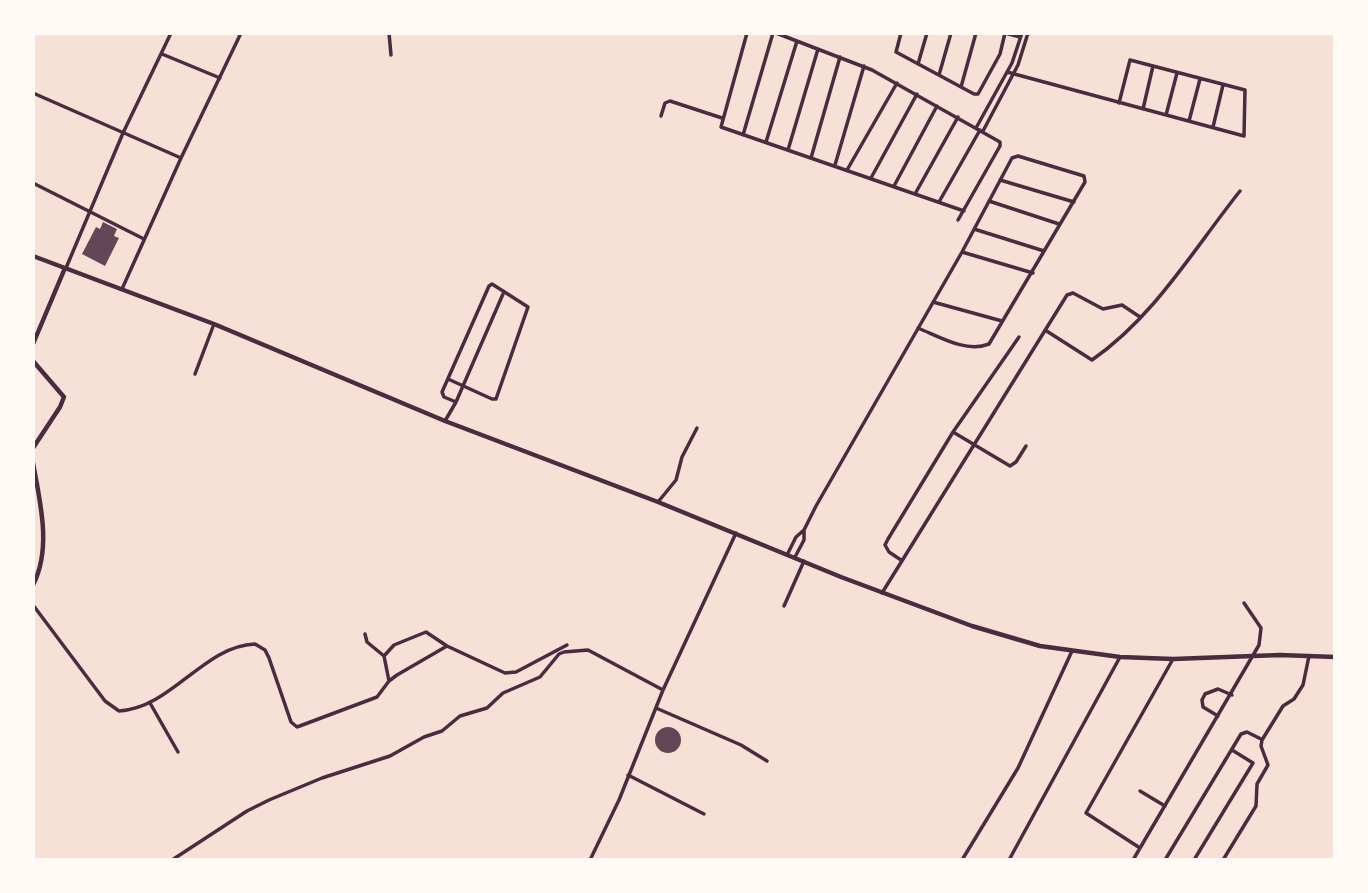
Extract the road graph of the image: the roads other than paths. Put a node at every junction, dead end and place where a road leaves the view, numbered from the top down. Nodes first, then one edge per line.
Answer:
1 (171, 33) edge
2 (241, 33) edge
3 (389, 33) edge
4 (747, 33) edge
5 (774, 33) edge
6 (901, 33) edge
7 (927, 33) edge
8 (951, 33) edge
9 (976, 33) edge
10 (1005, 33) edge
11 (1025, 35) edge
12 (797, 41) junction
13 (818, 49) junction
14 (162, 54) junction
15 (391, 55) dead end
16 (840, 57) junction
17 (918, 64) junction
18 (864, 66) junction
19 (1153, 66) junction
20 (1007, 72) junction
21 (1177, 73) junction
22 (1013, 74) junction
23 (939, 76) junction
24 (220, 78) junction
25 (1200, 79) junction
26 (897, 83) junction
27 (1223, 85) junction
28 (961, 87) junction
29 (33, 93) edge
30 (917, 94) junction
31 (1119, 103) junction
32 (937, 106) junction
33 (1143, 109) junction
34 (1166, 115) junction
35 (661, 116) dead end
36 (958, 117) junction
37 (982, 117) junction
38 (722, 118) junction
39 (988, 121) junction
40 (1189, 121) junction
41 (1212, 128) junction
42 (979, 130) junction
43 (123, 133) junction
44 (743, 135) junction
45 (766, 142) junction
46 (788, 150) junction
47 (180, 158) junction
48 (811, 158) junction
49 (834, 166) junction
50 (846, 170) junction
51 (870, 178) junction
52 (1000, 180) junction
53 (33, 183) edge
54 (894, 186) junction
55 (1240, 191) dead end
56 (915, 194) junction
57 (989, 201) junction
58 (939, 202) junction
59 (1074, 202) junction
60 (89, 211) junction
61 (964, 211) junction
62 (958, 220) dead end
63 (1059, 224) junction
64 (974, 229) junction
65 (144, 239) junction
66 (1044, 251) junction
67 (962, 252) junction
68 (33, 256) edge
69 (65, 268) junction
70 (1032, 273) junction
71 (122, 289) junction
72 (503, 293) junction
73 (933, 302) junction
74 (1140, 317) junction
75 (1003, 321) junction
76 (214, 324) junction
77 (918, 328) junction
78 (1045, 330) junction
79 (1019, 337) dead end
80 (33, 344) edge
81 (33, 361) edge
82 (195, 374) dead end
83 (448, 379) junction
84 (464, 386) junction
85 (456, 402) junction
86 (445, 421) junction
87 (697, 428) dead end
88 (953, 432) junction
89 (973, 445) junction
90 (1026, 446) dead end
91 (33, 448) edge
92 (33, 463) edge
93 (658, 502) junction
94 (804, 530) junction
95 (736, 533) junction
96 (787, 555) junction
97 (796, 557) junction
98 (901, 560) junction
99 (804, 561) junction
100 (33, 585) edge
101 (881, 593) junction
102 (1244, 603) dead end
103 (33, 606) edge
104 (784, 606) dead end
105 (365, 634) dead end
106 (567, 645) dead end
107 (447, 646) junction
108 (1072, 651) junction
109 (384, 656) junction
110 (1309, 656) junction
111 (1120, 657) junction
112 (1252, 657) junction
113 (1335, 657) edge
114 (1173, 659) junction
115 (389, 681) junction
116 (663, 690) junction
117 (1232, 695) junction
118 (150, 703) junction
119 (656, 708) junction
120 (1219, 716) junction
121 (1262, 740) junction
122 (1231, 750) junction
123 (177, 752) dead end
124 (767, 761) dead end
125 (628, 775) junction
126 (1140, 792) dead end
127 (1166, 806) junction
128 (704, 814) dead end
129 (1140, 848) junction
130 (172, 860) edge
131 (590, 860) edge
132 (962, 860) edge
133 (1009, 860) edge
134 (1133, 860) edge
135 (1165, 860) edge
136 (1194, 860) edge
137 (1223, 860) edge

1 - 14 street
2 - 24 street
3 - 15 street
4 - 38 street
5 - 12 street
5 - 44 street
6 - 17 street
7 - 17 street
8 - 23 street
9 - 28 street
10 - 11 street
10 - 28 street
11 - 20 street
11 - 22 street
12 - 13 street
12 - 45 street
13 - 16 street
13 - 46 street
14 - 24 street
14 - 43 street
16 - 18 street
16 - 48 street
17 - 23 street
18 - 26 street
18 - 49 street
19 - 21 street
19 - 31 street
19 - 33 street
20 - 22 street
20 - 37 street
21 - 25 street
21 - 34 street
22 - 31 street
22 - 39 street
23 - 28 street
24 - 47 street
25 - 27 street
25 - 40 street
26 - 30 street
26 - 50 street
27 - 41 street
27 - 41 street
29 - 43 street
30 - 32 street
30 - 51 street
31 - 33 street
32 - 36 street
32 - 54 street
33 - 34 street
34 - 40 street
35 - 38 street
36 - 42 street
36 - 56 street
37 - 39 street
37 - 42 street
38 - 44 street
39 - 42 street
40 - 41 street
42 - 58 street
42 - 61 street
43 - 47 street
43 - 60 street
44 - 45 street
45 - 46 street
46 - 48 street
47 - 65 street
48 - 49 street
49 - 50 street
50 - 51 street
51 - 54 street
52 - 57 street
52 - 59 street
52 - 59 street
53 - 60 street
54 - 56 street
55 - 74 street
56 - 58 street
57 - 63 street
57 - 64 street
58 - 61 street
59 - 63 street
60 - 65 street
60 - 69 street
61 - 62 street
63 - 66 street
64 - 66 street
64 - 67 street
65 - 71 street
66 - 70 street
67 - 70 street
67 - 73 street
68 - 69 street
69 - 71 street
69 - 80 street
70 - 75 street
71 - 76 street
72 - 83 street
72 - 84 street
72 - 84 street
73 - 75 street
73 - 77 street
74 - 78 street
74 - 78 street
75 - 77 street
76 - 82 street
76 - 86 street
77 - 94 street
78 - 89 street
79 - 88 street
81 - 91 street
83 - 84 street
83 - 85 street
84 - 85 street
85 - 86 street
86 - 93 street
87 - 93 street
88 - 89 street
88 - 98 street
89 - 90 street
89 - 98 street
92 - 100 street
93 - 95 street
94 - 96 street
94 - 97 street
95 - 96 street
95 - 116 street
96 - 97 street
97 - 99 street
98 - 101 street
99 - 101 street
99 - 104 street
101 - 108 street
102 - 112 street
103 - 118 street
105 - 109 street
106 - 107 street
107 - 109 street
107 - 115 street
108 - 111 street
108 - 132 street
109 - 115 street
110 - 112 street
110 - 113 street
110 - 121 street
111 - 114 street
111 - 133 street
112 - 114 street
112 - 117 street
114 - 129 street
115 - 118 street
116 - 119 street
116 - 130 street
117 - 120 street
117 - 120 street
118 - 123 street
119 - 124 street
119 - 125 street
120 - 127 street
121 - 122 street
121 - 137 street
122 - 135 street
122 - 136 street
125 - 128 street
125 - 131 street
126 - 127 street
127 - 129 street
129 - 134 street

